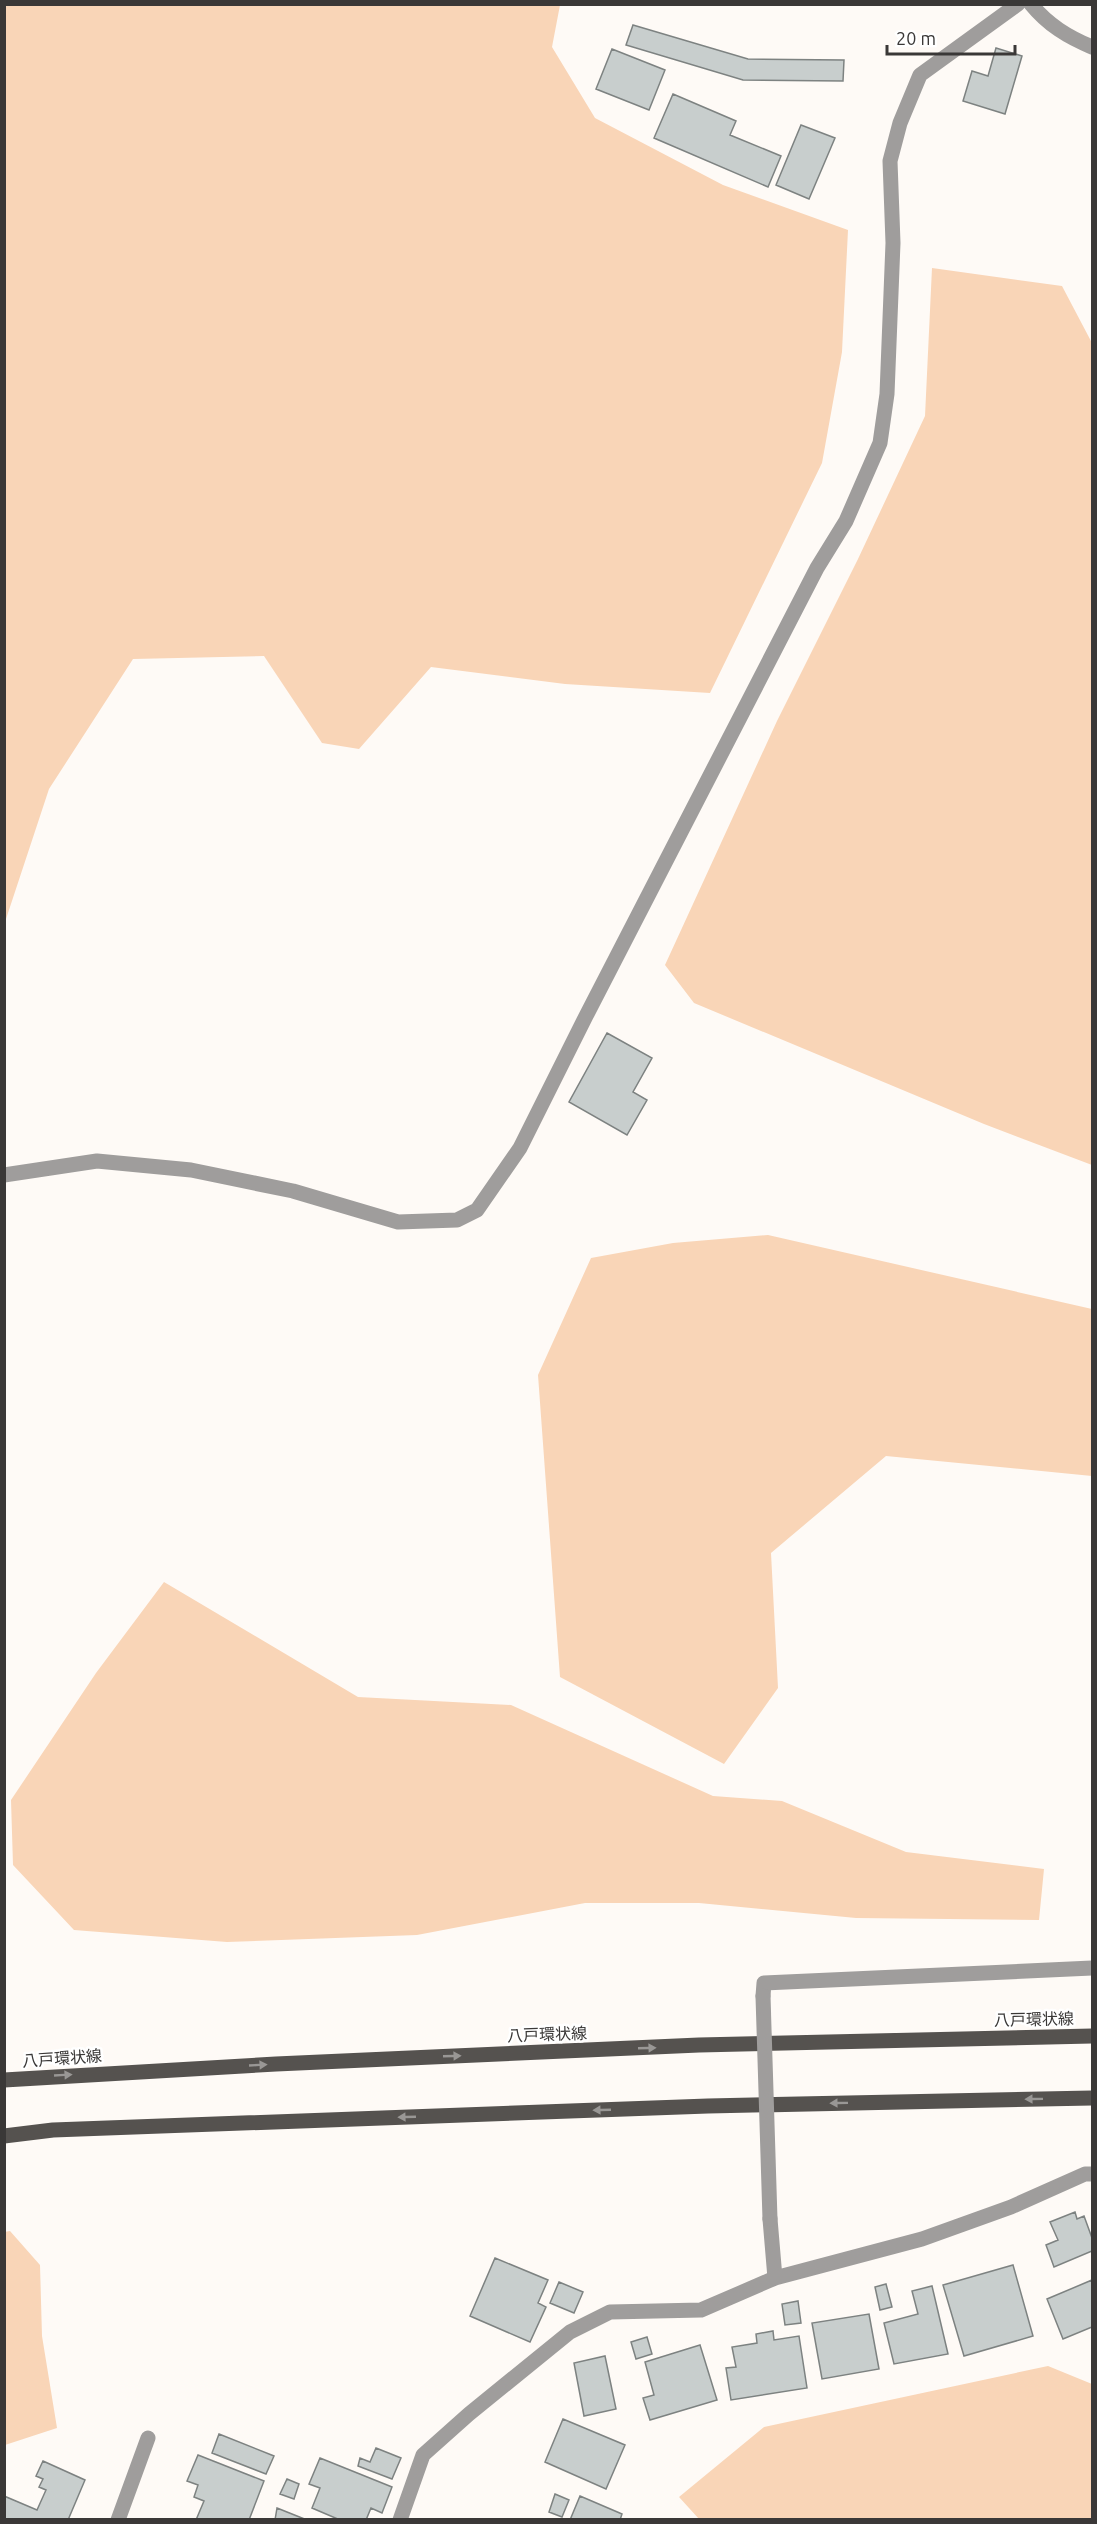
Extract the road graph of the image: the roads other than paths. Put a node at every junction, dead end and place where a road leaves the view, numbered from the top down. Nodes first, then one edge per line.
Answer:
1 (1018, 4) edge
2 (1031, 4) edge
3 (1092, 47) edge
4 (4, 1175) edge
5 (1092, 1968) edge
6 (1092, 2036) edge
7 (4, 2080) edge
8 (1092, 2098) edge
9 (4, 2136) edge
10 (1092, 2174) edge
11 (775, 2278) junction
12 (148, 2438) dead end
13 (118, 2520) edge
14 (399, 2520) edge

1 - 4 street
2 - 3 street
5 - 11 street, bridge
7 -> 6 main road, 八戸環状線
8 -> 9 main road
10 - 11 street
11 - 14 street
12 - 13 street

